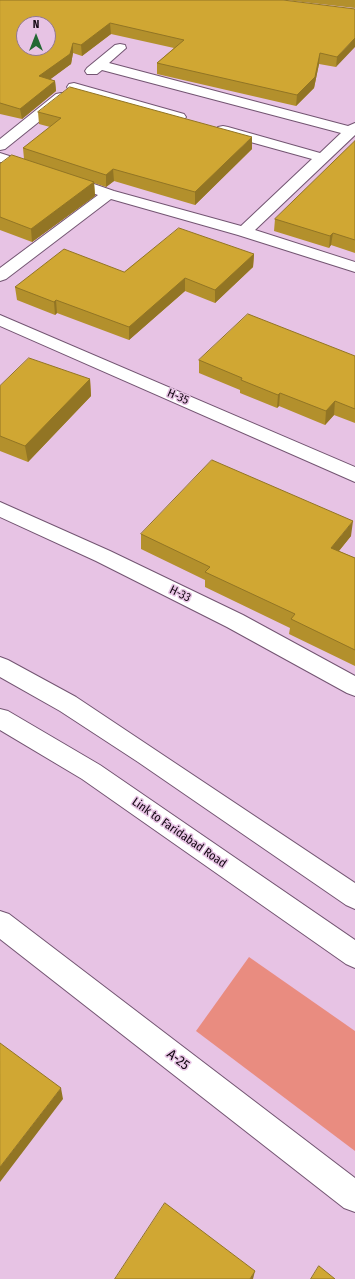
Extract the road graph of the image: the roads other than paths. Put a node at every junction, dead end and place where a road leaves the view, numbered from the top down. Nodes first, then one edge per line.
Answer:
1 (120, 48) dead end
2 (100, 65) junction
3 (74, 87) junction
4 (195, 122) edge
5 (210, 126) edge
6 (353, 129) edge
7 (0, 146) edge
8 (0, 157) edge
9 (323, 158) junction
10 (109, 194) junction
11 (244, 232) junction
12 (355, 267) edge
13 (0, 276) edge
14 (0, 320) edge
15 (355, 475) edge
16 (0, 509) edge
17 (0, 666) edge
18 (355, 687) edge
19 (0, 718) edge
20 (355, 896) edge
21 (0, 923) edge
22 (355, 955) edge
23 (355, 1197) edge

1 - 2 street
2 - 3 street
2 - 6 street
3 - 4 street
3 - 7 street
5 - 9 street
6 - 9 street
8 - 10 street
9 - 11 street
10 - 11 street
10 - 13 street
11 - 12 street
14 - 15 street, H-35
16 - 18 street, H-33
17 - 20 street
19 - 22 street, Link to Faridabad Road
21 - 23 street, A-25

